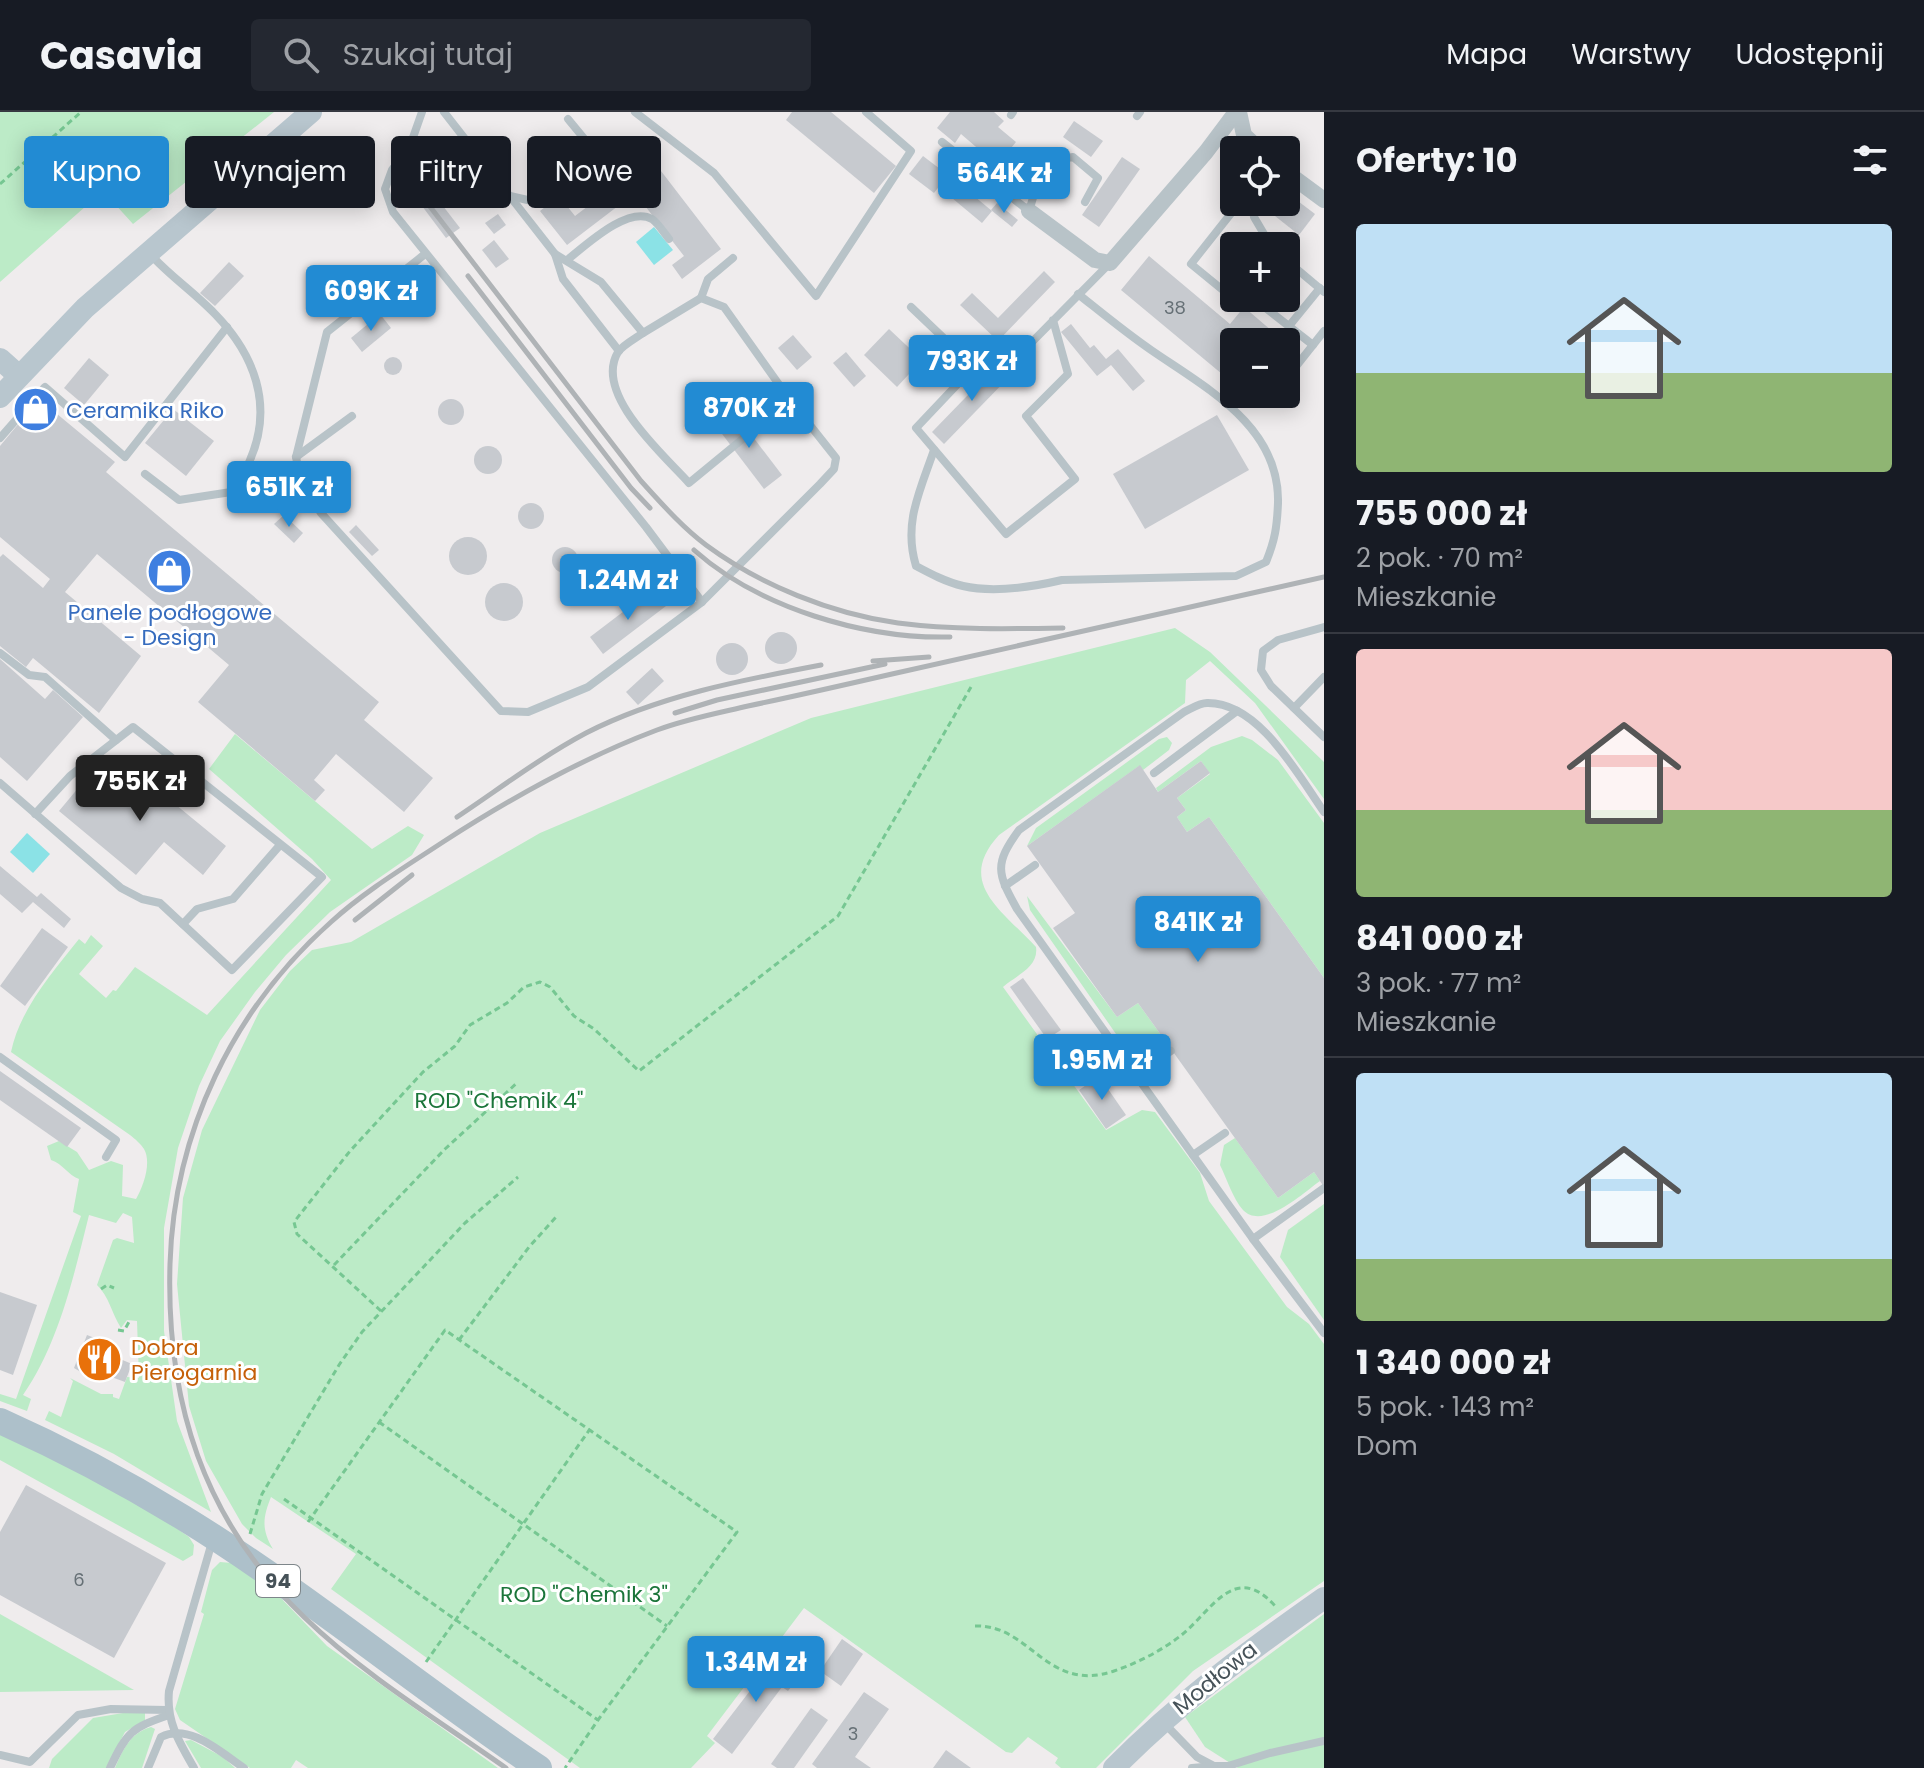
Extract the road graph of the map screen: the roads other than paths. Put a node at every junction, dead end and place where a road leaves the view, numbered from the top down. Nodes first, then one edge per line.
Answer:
1 (311, 112) edge
2 (422, 112) edge
3 (444, 112) edge
4 (635, 112) edge
5 (866, 112) edge
6 (1237, 112) edge
7 (568, 119) dead end
8 (463, 136) edge
9 (1245, 136) edge
10 (942, 142) dead end
11 (1300, 182) edge
12 (511, 196) edge
13 (511, 197) edge
14 (1324, 200) edge
15 (1085, 202) dead end
16 (1029, 211) junction
17 (1229, 216) edge
18 (669, 239) dead end
19 (147, 252) junction
20 (425, 254) junction
21 (555, 254) junction
22 (733, 258) dead end
23 (567, 260) junction
24 (1110, 263) junction
25 (1300, 272) edge
26 (1220, 285) edge
27 (1322, 290) edge
28 (1078, 294) junction
29 (701, 298) junction
30 (911, 307) dead end
31 (1271, 312) edge
32 (1053, 320) junction
33 (1289, 326) junction
34 (227, 327) junction
35 (1324, 331) edge
36 (643, 333) junction
37 (1313, 345) junction
38 (619, 351) junction
39 (0, 359) edge
40 (1300, 361) edge
41 (974, 367) junction
42 (19, 376) junction
43 (0, 397) edge
44 (790, 400) junction
45 (352, 416) dead end
46 (0, 438) edge
47 (934, 450) junction
48 (296, 457) junction
49 (145, 474) dead end
50 (702, 602) junction
51 (1324, 627) edge
52 (0, 653) edge
53 (1324, 677) edge
54 (1294, 708) junction
55 (1237, 711) junction
56 (1324, 737) edge
57 (116, 740) junction
58 (1154, 773) dead end
59 (0, 783) edge
60 (1324, 812) edge
61 (35, 814) junction
62 (280, 845) junction
63 (1035, 865) dead end
64 (1005, 886) junction
65 (183, 924) junction
66 (1171, 1051) dead end
67 (0, 1057) edge
68 (1135, 1075) junction
69 (1225, 1133) dead end
70 (1193, 1155) junction
71 (106, 1157) dead end
72 (1324, 1188) edge
73 (1253, 1239) junction
74 (1324, 1333) edge
75 (0, 1421) edge
76 (213, 1538) junction
77 (1324, 1598) edge
78 (168, 1712) junction
79 (1162, 1722) junction
80 (174, 1733) junction
81 (1324, 1741) edge
82 (0, 1755) edge
83 (29, 1765) edge
84 (1214, 1766) junction
85 (1229, 1767) edge
86 (110, 1768) edge
87 (148, 1768) edge
88 (194, 1768) edge
89 (244, 1768) edge
90 (539, 1768) edge
91 (1114, 1768) edge
92 (1192, 1768) edge

1 - 19 main road
2 - 20 lane
3 - 8 lane
4 - 5 lane
6 - 9 street
6 - 24 street
7 - 12 lane
10 - 16 lane
11 - 14 street
13 - 21 lane
15 - 16 lane
16 - 24 street
17 - 26 lane
18 - 23 lane
19 - 34 lane
19 - 42 main road
20 - 48 lane
20 - 50 lane
21 - 23 lane
21 - 38 lane
22 - 29 lane
23 - 36 lane
24 - 28 lane
25 - 27 lane
27 - 33 lane
28 - 32 lane
28 - 47 lane
29 - 36 lane
29 - 44 lane
30 - 41 lane
31 - 33 lane
32 - 41 lane
32 - 47 lane
33 - 37 lane
34 - 46 lane
34 - 49 lane
35 - 37 lane
36 - 38 lane
37 - 40 lane
38 - 44 lane
39 - 42 main road
41 - 47 lane
42 - 43 main road
44 - 50 lane
45 - 48 lane
48 - 50 lane
51 - 54 lane
52 - 57 lane
53 - 54 lane
54 - 56 lane
55 - 58 lane
55 - 60 lane
55 - 64 lane
57 - 61 lane
57 - 62 lane
59 - 61 lane
61 - 65 lane
62 - 65 lane
62 - 65 lane
63 - 64 lane
64 - 68 lane
66 - 68 lane
67 - 71 lane
68 - 70 lane
69 - 70 lane
70 - 73 lane
72 - 73 lane
73 - 74 lane
75 - 76 main road, 94
76 - 78 lane
76 - 90 main road, 94
77 - 79 main road, Modłowa
78 - 80 lane
78 - 83 lane
78 - 86 lane
79 - 84 lane
79 - 91 main road, Modłowa
80 - 87 lane
80 - 88 lane
80 - 89 lane
81 - 85 lane
82 - 83 lane
84 - 85 lane
84 - 92 lane

